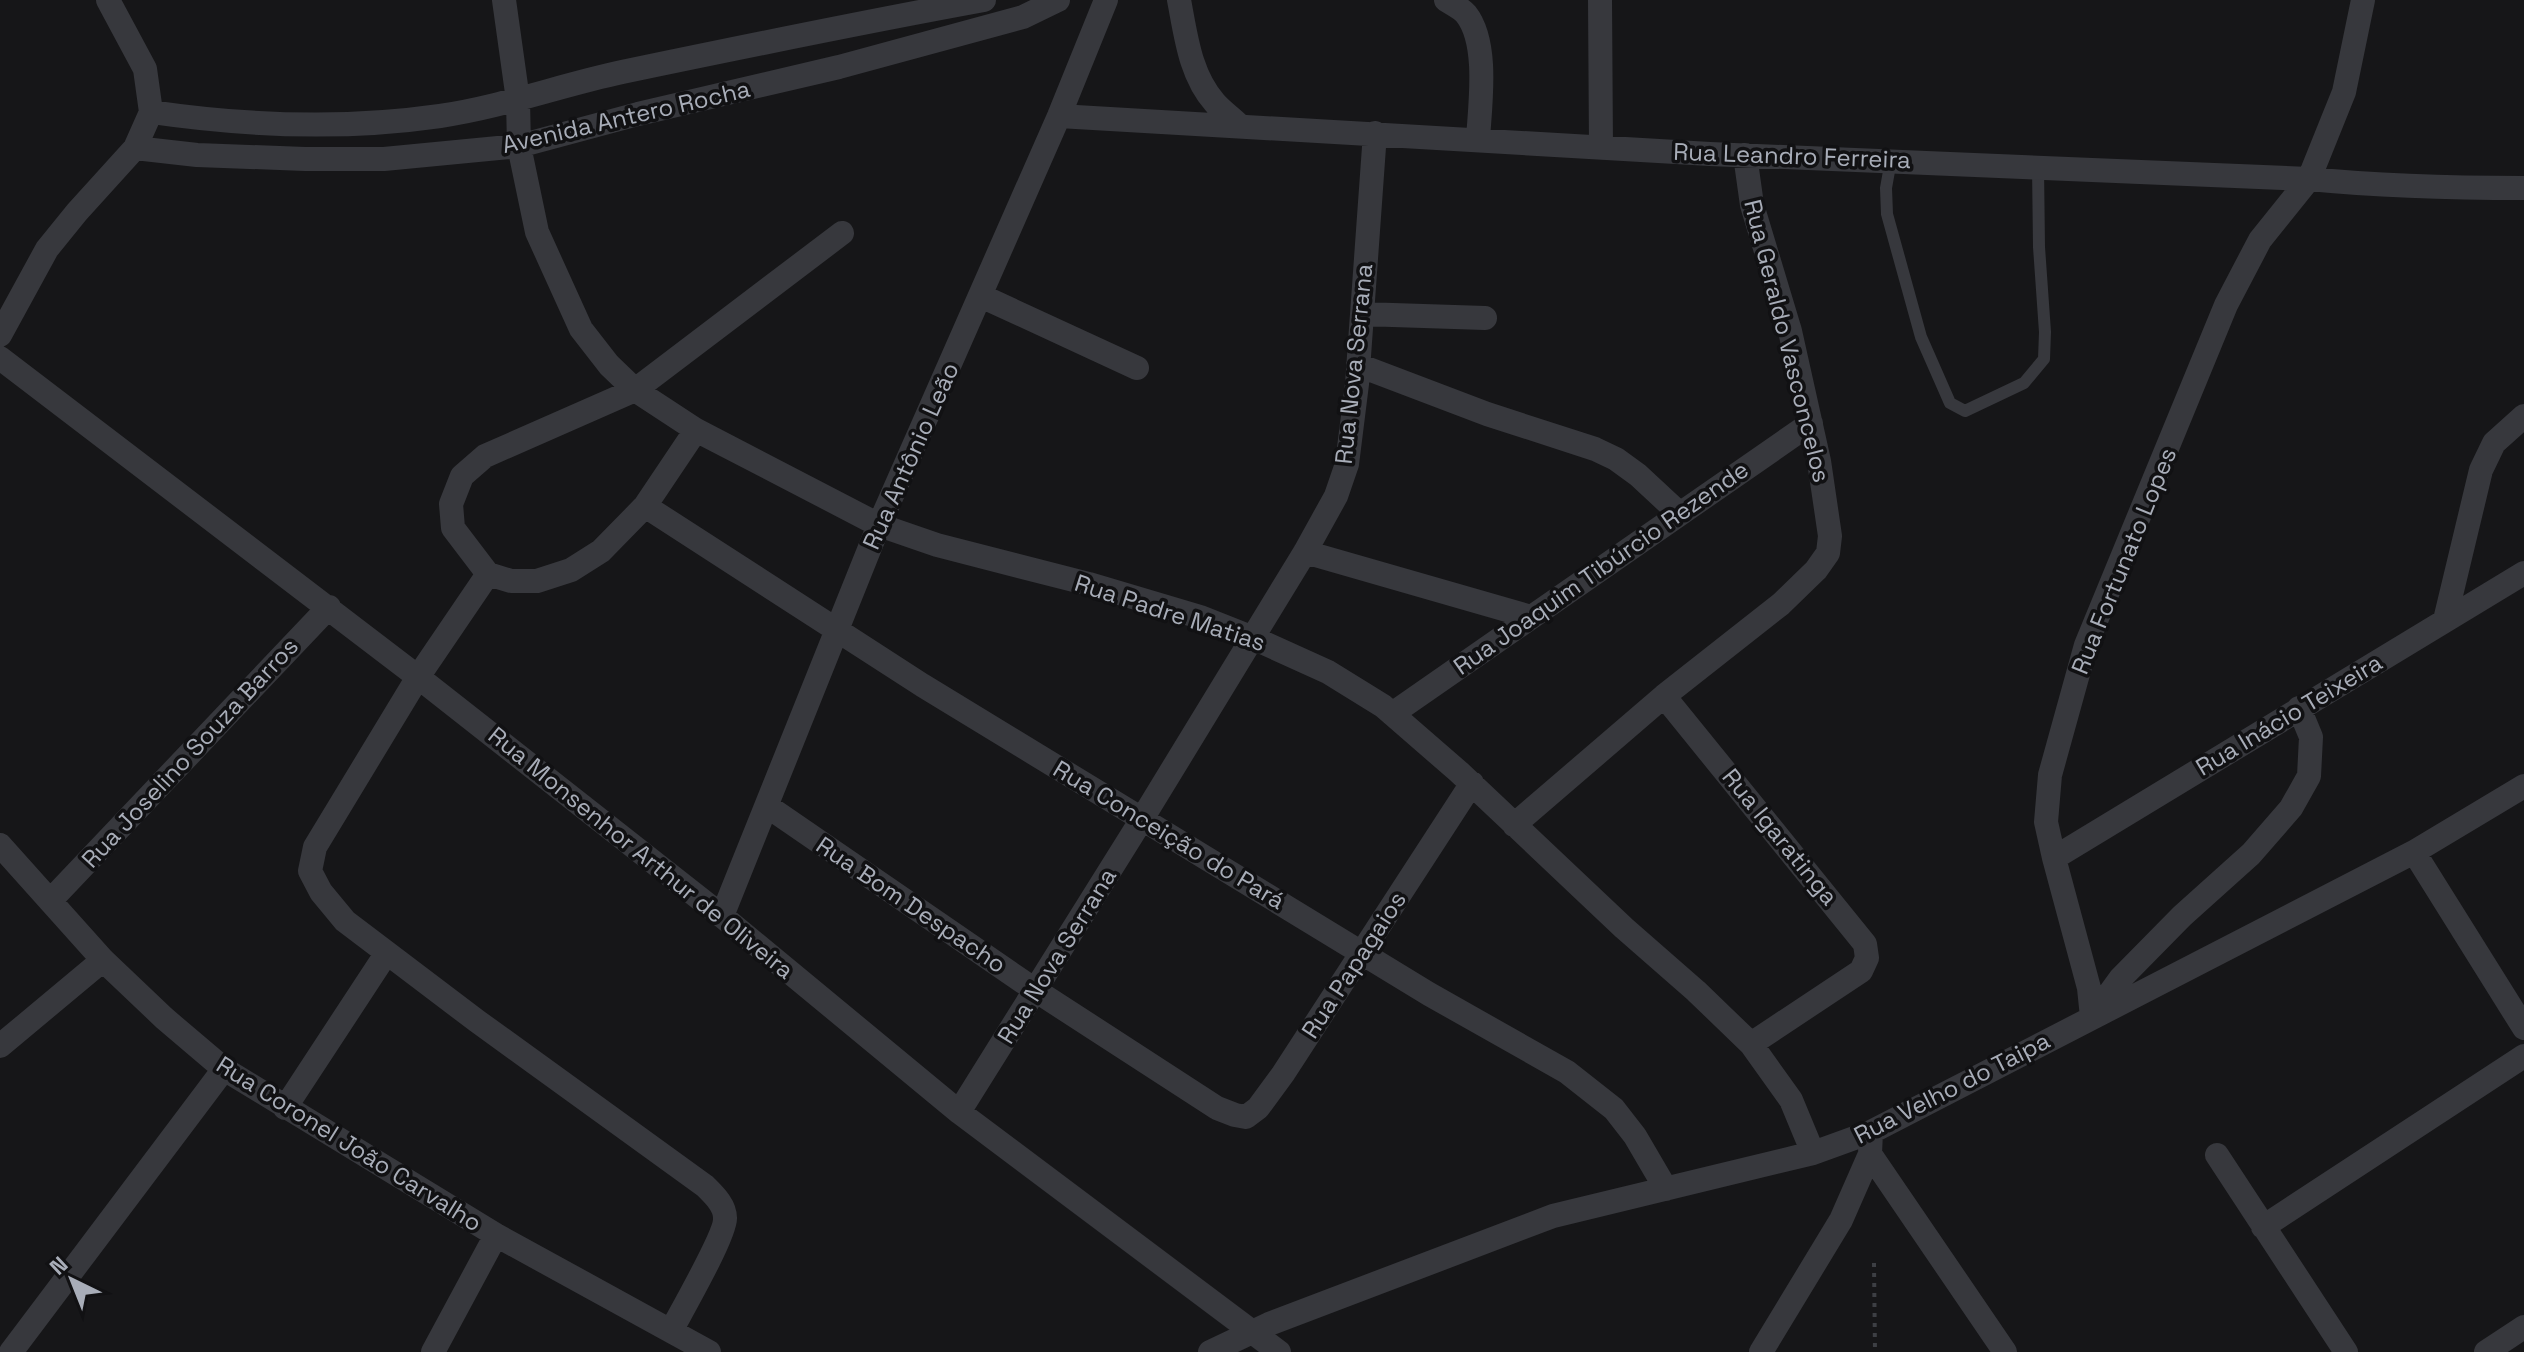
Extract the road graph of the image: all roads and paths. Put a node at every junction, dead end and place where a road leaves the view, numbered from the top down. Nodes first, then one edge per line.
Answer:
1 (108, 0) edge
2 (504, 0) edge
3 (984, 0) edge
4 (1058, 0) edge
5 (1106, 0) edge
6 (1179, 0) edge
7 (1446, 0) edge
8 (1600, 0) edge
9 (2363, 0) edge
10 (632, 70) junction
11 (518, 100) junction
12 (151, 112) junction
13 (638, 114) junction
14 (1059, 116) junction
15 (385, 122) junction
16 (1239, 125) junction
17 (1375, 133) junction
18 (1478, 139) junction
19 (519, 146) junction
20 (1601, 147) junction
21 (135, 148) junction
22 (1745, 155) junction
23 (384, 159) junction
24 (1891, 160) junction
25 (2038, 167) junction
26 (2309, 179) junction
27 (2524, 188) edge
28 (842, 233) dead end
29 (981, 296) junction
30 (1362, 314) junction
31 (1485, 318) dead end
32 (0, 335) edge
33 (0, 358) edge
34 (1358, 365) junction
35 (1137, 368) dead end
36 (635, 390) junction
37 (2524, 416) edge
38 (1811, 423) junction
39 (696, 430) junction
40 (645, 506) junction
41 (1680, 514) junction
42 (879, 525) junction
43 (1305, 552) junction
44 (2524, 573) edge
45 (488, 574) junction
46 (329, 607) junction
47 (1531, 617) junction
48 (2445, 620) junction
49 (837, 630) junction
50 (1253, 638) junction
51 (418, 677) junction
52 (1664, 696) junction
53 (2299, 708) junction
54 (1392, 714) junction
55 (1472, 783) junction
56 (2524, 786) edge
57 (767, 806) junction
58 (1142, 819) junction
59 (1514, 825) junction
60 (0, 845) edge
61 (2414, 852) junction
62 (2054, 858) junction
63 (51, 900) junction
64 (722, 916) junction
65 (1362, 953) junction
66 (386, 954) junction
67 (103, 960) junction
68 (1035, 990) junction
69 (2092, 1017) junction
70 (2524, 1028) edge
71 (1751, 1044) junction
72 (0, 1046) edge
73 (2524, 1056) edge
74 (224, 1069) junction
75 (285, 1108) junction
76 (1217, 1108) joint
77 (959, 1112) junction
78 (1871, 1143) junction
79 (1813, 1153) junction
80 (2217, 1155) dead end
81 (1666, 1189) junction
82 (2263, 1227) junction
83 (496, 1235) junction
84 (1874, 1263) dead end
85 (2524, 1327) edge
86 (671, 1331) junction
87 (1252, 1332) junction
88 (11, 1352) edge
89 (433, 1352) edge
90 (709, 1352) edge
91 (1210, 1352) edge
92 (1279, 1352) edge
93 (1761, 1352) edge
94 (1875, 1352) edge
95 (2005, 1352) edge
96 (2346, 1352) edge
97 (2486, 1352) edge

1 - 12 street
2 - 11 street, Rua Padre Matias
3 - 10 street, Avenida Antero Rocha
4 - 13 street, Avenida Antero Rocha
5 - 14 street, Rua Antônio Leão
6 - 16 street
7 - 18 street
8 - 20 street
9 - 26 street, Rua Fortunato Lopes
10 - 11 street, Avenida Antero Rocha
10 - 13 street
11 - 15 street, Avenida Antero Rocha
11 - 19 street, Rua Padre Matias
12 - 15 street, Avenida Antero Rocha
12 - 21 street
13 - 19 street, Avenida Antero Rocha
14 - 16 street, Rua Leandro Ferreira
14 - 29 street, Rua Antônio Leão
15 - 23 street
16 - 17 street, Rua Leandro Ferreira
17 - 18 street, Rua Leandro Ferreira
17 - 30 street, Rua Nova Serrana
18 - 20 street, Rua Leandro Ferreira
19 - 23 street, Avenida Antero Rocha
19 - 36 street, Rua Padre Matias
20 - 22 street, Rua Leandro Ferreira
21 - 23 street, Avenida Antero Rocha
21 - 32 street
22 - 24 street, Rua Leandro Ferreira
22 - 38 street, Rua Geraldo Vasconcelos
24 - 25 street, Rua Leandro Ferreira
24 - 25 lane
25 - 26 street, Rua Leandro Ferreira
26 - 27 street, Rua Leandro Ferreira
26 - 62 street, Rua Fortunato Lopes
28 - 36 street
29 - 35 street
29 - 42 street, Rua Antônio Leão
30 - 31 street
30 - 34 street, Rua Nova Serrana
33 - 46 street, Rua Monsenhor Arthur de Oliveira
34 - 41 street
34 - 43 street, Rua Nova Serrana
36 - 39 street, Rua Padre Matias
36 - 45 street
37 - 48 street
38 - 41 street, Rua Joaquim Tibúrcio Rezende
38 - 52 street, Rua Geraldo Vasconcelos
39 - 40 street
39 - 42 street, Rua Padre Matias
40 - 45 street
40 - 49 street, Rua Conceição do Pará
41 - 47 street, Rua Joaquim Tibúrcio Rezende
42 - 49 street, Rua Antônio Leão
42 - 50 street, Rua Padre Matias
43 - 47 street
43 - 50 street, Rua Nova Serrana
44 - 48 street, Rua Inácio Teixeira
45 - 51 street
46 - 51 street, Rua Monsenhor Arthur de Oliveira
46 - 63 street, Rua Joselino Souza Barros
47 - 54 street, Rua Joaquim Tibúrcio Rezende
48 - 53 street, Rua Inácio Teixeira
49 - 57 street, Rua Antônio Leão
49 - 58 street, Rua Conceição do Pará
50 - 54 street, Rua Padre Matias
50 - 58 street, Rua Nova Serrana
51 - 64 street, Rua Monsenhor Arthur de Oliveira
51 - 66 street
52 - 59 street
52 - 71 street, Rua Igaratinga
53 - 62 street, Rua Inácio Teixeira
53 - 69 street
54 - 55 street, Rua Padre Matias
55 - 59 street, Rua Padre Matias
55 - 65 street, Rua Papagaios
56 - 61 street, Rua Velho do Taipa
57 - 64 street, Rua Antônio Leão
57 - 68 street, Rua Bom Despacho
58 - 65 street, Rua Conceição do Pará
58 - 68 street, Rua Nova Serrana
59 - 71 street, Rua Padre Matias
60 - 63 street, Rua Coronel João Carvalho
61 - 69 street, Rua Velho do Taipa
61 - 70 street
62 - 69 street, Rua Fortunato Lopes
63 - 67 street, Rua Coronel João Carvalho
64 - 77 street, Rua Monsenhor Arthur de Oliveira
65 - 76 street, Rua Papagaios
65 - 81 street, Rua Conceição do Pará
66 - 75 street
66 - 86 street
67 - 72 street
67 - 74 street, Rua Coronel João Carvalho
68 - 76 street, Rua Bom Despacho
68 - 77 street, Rua Nova Serrana
69 - 78 street, Rua Velho do Taipa
71 - 79 street, Rua Padre Matias
73 - 82 street
74 - 75 street, Rua Coronel João Carvalho
74 - 88 street
75 - 83 street, Rua Coronel João Carvalho
77 - 87 street, Rua Monsenhor Arthur de Oliveira
78 - 79 street, Rua Velho do Taipa
78 - 93 street
78 - 95 street
79 - 81 street, Rua Velho do Taipa
80 - 82 street
81 - 87 street, Rua Velho do Taipa
82 - 96 street
83 - 86 street, Rua Coronel João Carvalho
83 - 89 street
84 - 94 path
85 - 97 street
86 - 90 street, Rua Coronel João Carvalho
87 - 91 street, Rua Velho do Taipa
87 - 92 street, Rua Monsenhor Arthur de Oliveira

